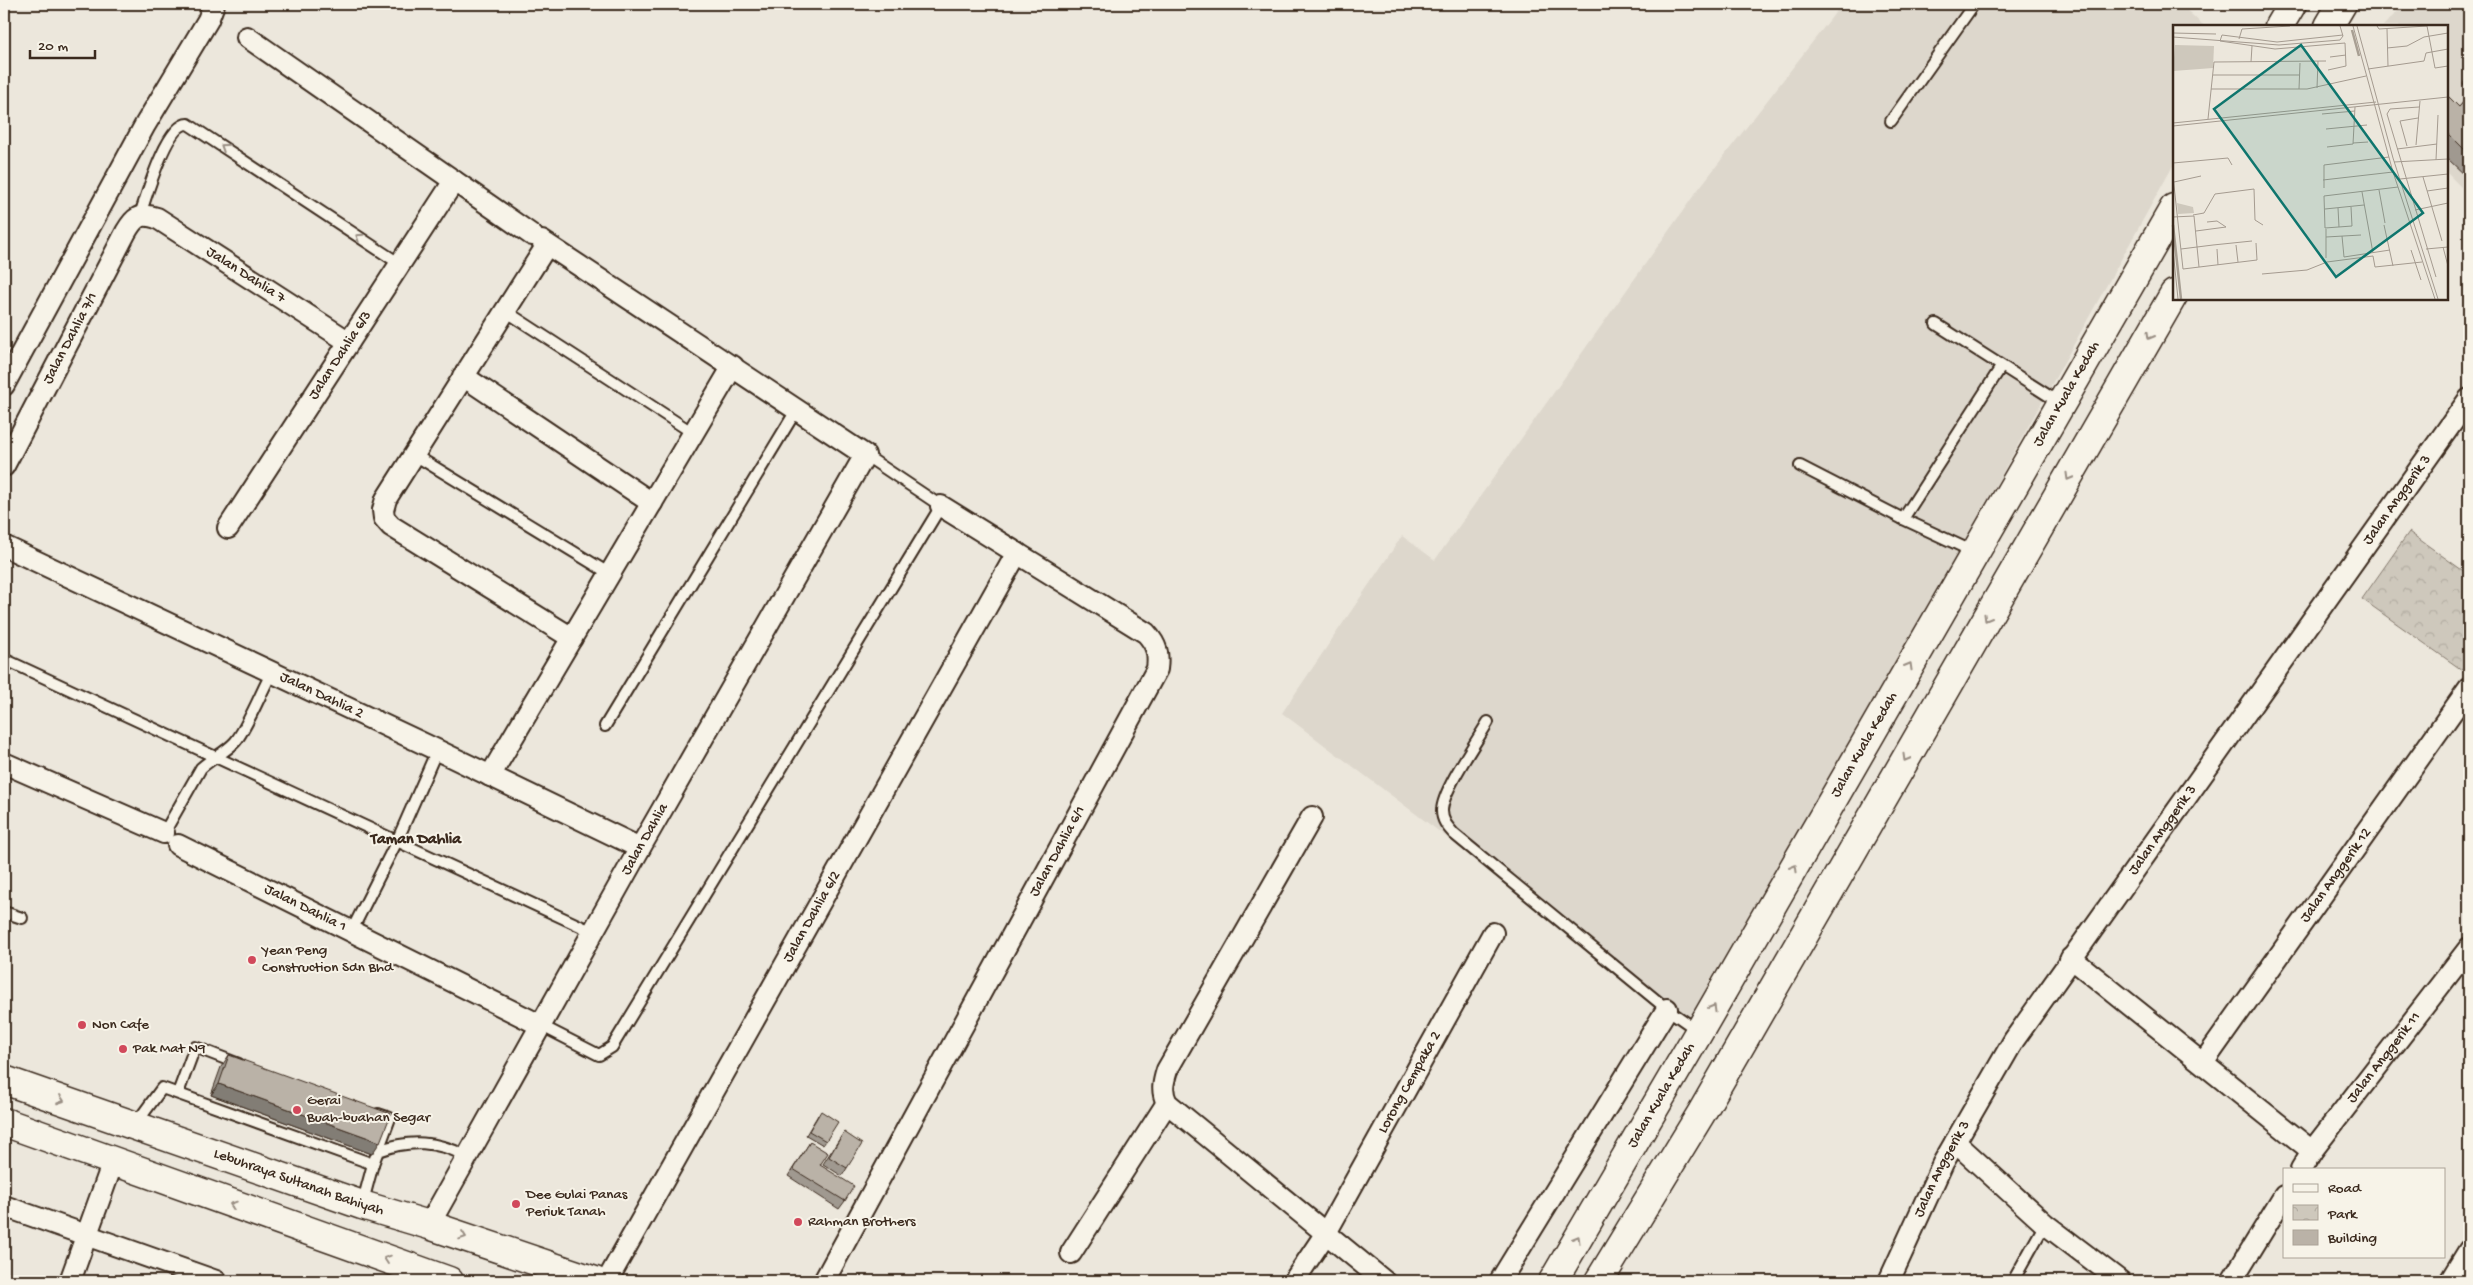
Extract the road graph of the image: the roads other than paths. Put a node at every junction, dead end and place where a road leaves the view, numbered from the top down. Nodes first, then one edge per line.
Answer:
1 (214, 4) edge
2 (1974, 4) edge
3 (2292, 4) edge
4 (2342, 4) edge
5 (2280, 25) edge
6 (2330, 25) edge
7 (247, 37) dead end
8 (1892, 121) dead end
9 (454, 181) junction
10 (2173, 210) edge
11 (140, 215) junction
12 (540, 240) junction
13 (400, 264) junction
14 (2173, 296) edge
15 (504, 310) junction
16 (1936, 324) dead end
17 (349, 342) junction
18 (733, 366) junction
19 (2001, 367) junction
20 (463, 376) junction
21 (4, 384) edge
22 (2469, 399) edge
23 (2061, 403) junction
24 (797, 409) junction
25 (693, 433) junction
26 (413, 454) junction
27 (866, 455) junction
28 (4, 466) edge
29 (1800, 466) dead end
30 (652, 503) junction
31 (941, 506) junction
32 (1903, 520) junction
33 (228, 528) dead end
34 (4, 546) edge
35 (1975, 552) junction
36 (1017, 553) junction
37 (610, 574) junction
38 (572, 638) junction
39 (4, 659) edge
40 (272, 672) junction
41 (2469, 688) edge
42 (1488, 722) dead end
43 (606, 726) dead end
44 (437, 750) junction
45 (217, 758) junction
46 (4, 763) edge
47 (490, 776) junction
48 (1312, 817) dead end
49 (171, 839) junction
50 (397, 841) junction
51 (640, 848) junction
52 (4, 912) edge
53 (22, 918) dead end
54 (352, 930) junction
55 (593, 932) junction
56 (1493, 933) dead end
57 (2469, 948) edge
58 (2071, 958) junction
59 (1666, 1009) junction
60 (540, 1025) junction
61 (1699, 1032) junction
62 (2203, 1063) junction
63 (250, 1068) edge
64 (4, 1080) edge
65 (1664, 1091) junction
66 (178, 1093) junction
67 (1168, 1103) junction
68 (372, 1112) edge
69 (1702, 1112) junction
70 (4, 1122) edge
71 (134, 1126) junction
72 (1955, 1142) junction
73 (378, 1151) junction
74 (2312, 1151) junction
75 (466, 1156) junction
76 (112, 1162) junction
77 (374, 1164) junction
78 (2302, 1168) edge
79 (2283, 1198) edge
80 (362, 1205) junction
81 (4, 1206) edge
82 (2045, 1224) junction
83 (429, 1225) junction
84 (1326, 1233) junction
85 (87, 1236) junction
86 (1071, 1253) dead end
87 (70, 1281) edge
88 (216, 1281) edge
89 (449, 1281) edge
90 (595, 1281) edge
91 (607, 1281) edge
92 (824, 1281) edge
93 (1294, 1281) edge
94 (1384, 1281) edge
95 (1500, 1281) edge
96 (1553, 1281) edge
97 (1599, 1281) edge
98 (1888, 1281) edge
99 (2013, 1281) edge
100 (2120, 1281) edge
101 (2232, 1281) edge

1 - 21 street
2 - 8 lane
3 - 5 main road
4 - 6 main road
7 - 9 street
9 - 12 street
9 - 13 street, Jalan Dahlia 6/3
10 - 23 main road, Jalan Kuala Kedah
13 -> 11 lane
11 - 17 street, Jalan Dahlia 7
11 - 28 street, Jalan Dahlia 7/1
12 - 15 street
12 - 18 street
13 - 17 street, Jalan Dahlia 6/3
14 -> 69 main road
15 - 20 street
15 - 25 lane
16 - 19 lane
17 - 33 street, Jalan Dahlia 6/3
18 - 24 street
18 - 25 street
19 - 23 lane
19 - 32 lane
20 - 26 street
20 - 30 street
22 - 58 street, Jalan Anggerik 3
23 - 35 main road, Jalan Kuala Kedah
24 - 27 street
24 - 43 lane
25 - 30 street
26 - 37 lane
26 - 38 street
27 - 31 lane
27 - 51 street, Jalan Dahlia
29 - 32 lane
30 - 37 street
31 - 36 street, Jalan Dahlia 6/1
31 - 60 lane
32 - 35 lane
34 - 40 street, Jalan Dahlia 2
61 -> 35 main road, Jalan Kuala Kedah
36 - 91 street, Jalan Dahlia 6/2
36 - 92 street, Jalan Dahlia 6/1
37 - 38 street
38 - 47 street
39 - 45 lane
40 - 44 street, Jalan Dahlia 2
40 - 45 lane
41 - 62 street, Jalan Anggerik 12
42 - 59 lane
44 - 47 street, Jalan Dahlia 2
44 - 50 lane
45 - 49 lane
45 - 50 lane
46 - 49 street, Jalan Dahlia 1
47 - 51 street, Jalan Dahlia 2
48 - 67 street
49 - 54 street, Jalan Dahlia 1
50 - 54 lane
50 - 55 lane
51 - 55 street, Jalan Dahlia
52 - 53 lane
54 - 60 street, Jalan Dahlia 1
55 - 60 street, Jalan Dahlia
56 - 84 street, Lorong Cempaka 2
57 - 74 street, Jalan Anggerik 11
58 - 62 street
58 - 72 street, Jalan Anggerik 3
59 - 61 lane
59 - 95 street
60 - 75 street, Jalan Dahlia
61 - 65 main road, Jalan Kuala Kedah
62 - 74 street
63 - 66 lane
64 -> 71 main road, Lebuhraya Sultanah Bahiyah
65 - 69 main road
96 -> 65 main road, Jalan Kuala Kedah
66 - 71 lane
66 - 77 lane
67 - 84 street
67 - 86 street
68 - 73 lane
69 - 97 main road
70 - 76 main road
71 - 80 main road, Lebuhraya Sultanah Bahiyah
72 - 82 street
72 - 98 street, Jalan Anggerik 3
73 - 75 lane
73 - 77 lane
74 - 78 street, Jalan Anggerik 11
75 - 83 street, Jalan Dahlia
76 - 85 street
89 -> 76 main road
77 - 80 lane
79 - 101 street
80 - 83 main road, Lebuhraya Sultanah Bahiyah
81 - 85 street
82 - 99 lane
82 - 100 street
83 -> 90 main road, Lebuhraya Sultanah Bahiyah
84 - 93 street, Lorong Cempaka 2
84 - 94 street
85 - 87 street
85 - 88 street

